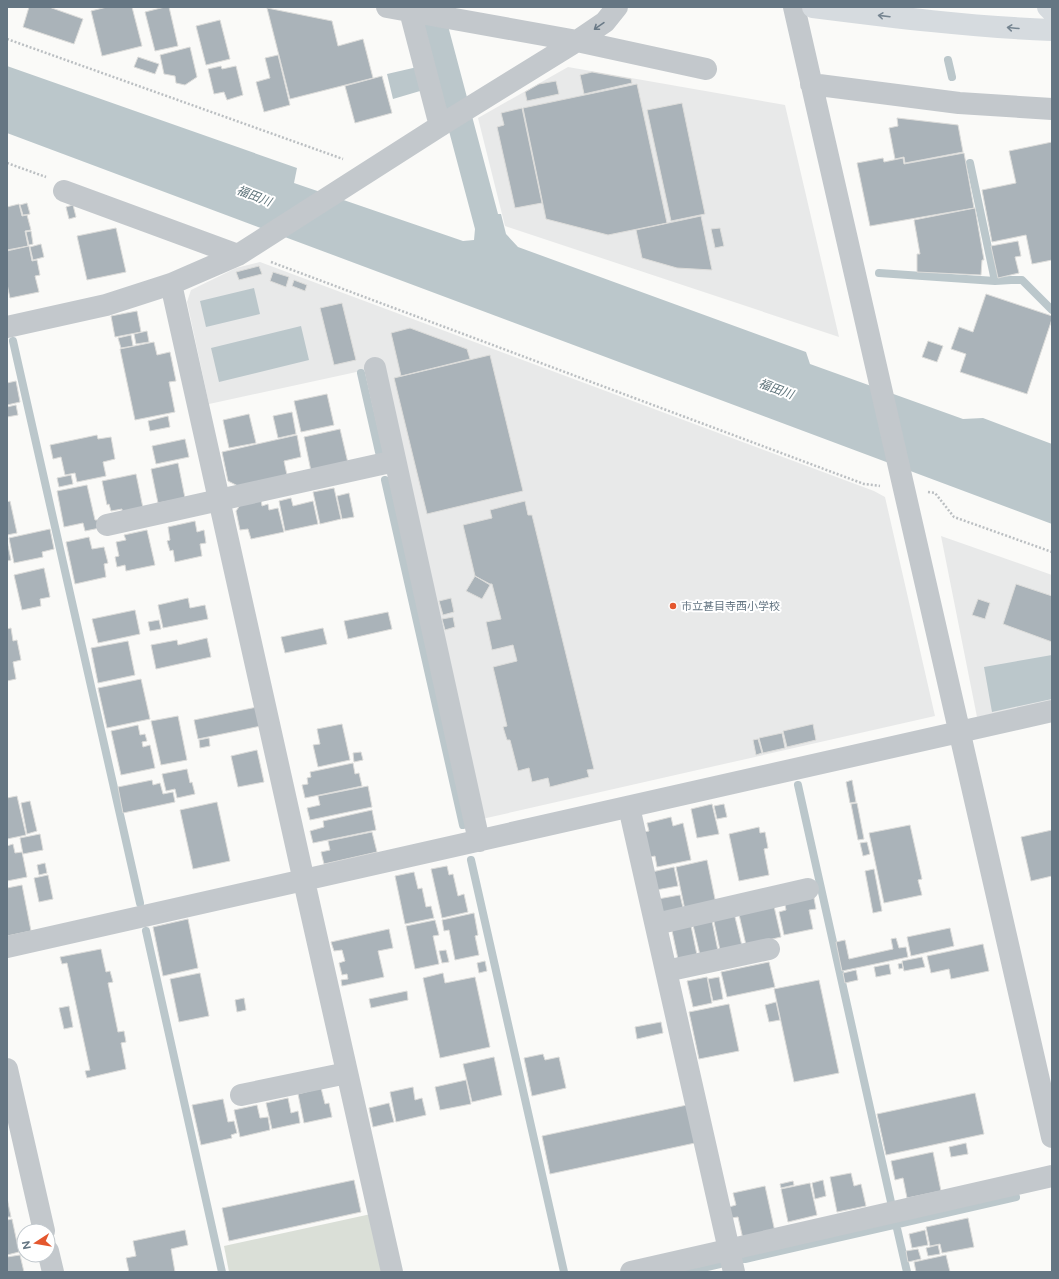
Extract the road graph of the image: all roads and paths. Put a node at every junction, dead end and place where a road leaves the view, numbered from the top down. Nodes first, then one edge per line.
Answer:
1 (386, 7) edge
2 (617, 7) edge
3 (794, 7) edge
4 (813, 7) edge
5 (1042, 7) edge
6 (1048, 7) edge
7 (1052, 11) edge
8 (413, 12) junction
9 (1052, 30) edge
10 (1052, 34) edge
11 (7, 39) edge
12 (577, 41) junction
13 (706, 70) dead end
14 (811, 84) junction
15 (1052, 109) edge
16 (443, 124) junction
17 (7, 163) edge
18 (366, 174) junction
19 (64, 191) joint
20 (243, 252) junction
21 (172, 284) junction
22 (7, 328) edge
23 (375, 368) dead end
24 (396, 461) junction
25 (903, 483) junction
26 (220, 500) junction
27 (107, 525) dead end
28 (1052, 552) edge
29 (1052, 711) edge
30 (960, 732) junction
31 (629, 807) junction
32 (479, 841) junction
33 (304, 881) junction
34 (808, 889) dead end
35 (656, 924) junction
36 (7, 947) edge
37 (769, 950) dead end
38 (666, 971) junction
39 (7, 1070) edge
40 (347, 1073) junction
41 (241, 1095) dead end
42 (1052, 1137) edge
43 (1052, 1176) edge
44 (42, 1223) edge
45 (729, 1250) junction
46 (392, 1272) edge
47 (631, 1272) edge
48 (734, 1272) edge

1 - 8 street
2 -> 12 street
3 - 14 street
9 -> 4 highway
5 - 10 street
6 - 7 highway
8 - 12 street
8 - 16 street
11 - 18 path
12 - 13 street
12 - 16 street
14 - 15 street
14 - 25 street
16 - 18 street
17 - 19 path
18 - 20 street
19 - 20 street
20 - 21 street
20 - 25 path
21 - 22 street
21 - 26 street
23 - 24 street
24 - 26 street
24 - 32 street
25 - 28 path
25 - 30 street
26 - 27 street
26 - 33 street
29 - 30 street
30 - 31 street
30 - 42 street
31 - 32 street
31 - 35 street
32 - 33 street
33 - 36 street
33 - 40 street
34 - 35 street
35 - 38 street
37 - 38 street
38 - 45 street
39 - 44 street
40 - 41 street
40 - 46 street
43 - 45 street
45 - 47 street
45 - 48 street

